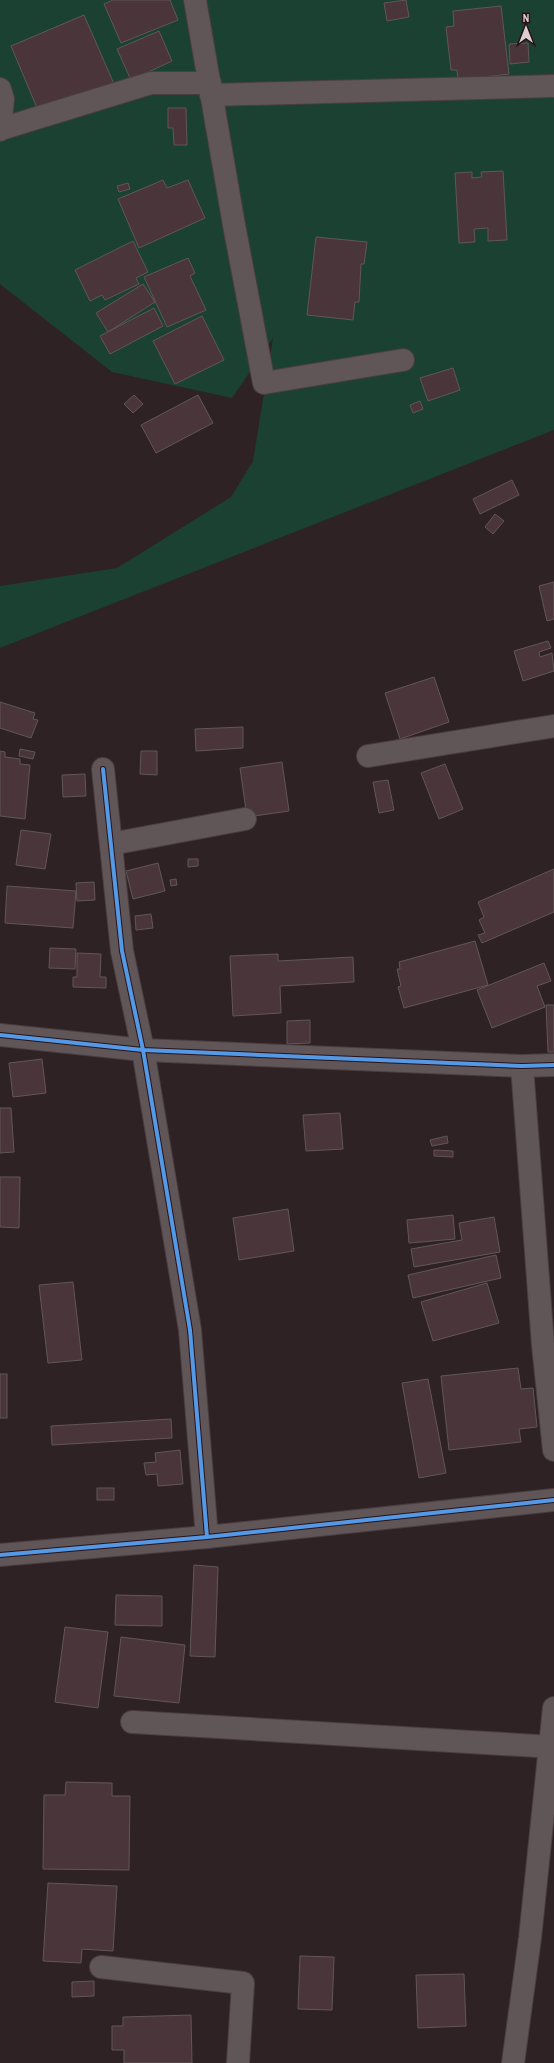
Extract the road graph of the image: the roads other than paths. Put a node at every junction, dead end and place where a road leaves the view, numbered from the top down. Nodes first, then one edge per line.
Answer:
1 (196, 0) edge
2 (554, 86) edge
3 (211, 89) junction
4 (0, 90) edge
5 (0, 130) edge
6 (403, 360) dead end
7 (554, 726) edge
8 (368, 756) dead end
9 (103, 769) dead end
10 (245, 819) dead end
11 (111, 844) junction
12 (0, 1035) edge
13 (143, 1050) junction
14 (554, 1065) edge
15 (522, 1066) junction
16 (554, 1450) edge
17 (554, 1500) edge
18 (207, 1537) junction
19 (0, 1555) edge
20 (554, 1708) edge
21 (132, 1722) dead end
22 (552, 1747) edge
23 (100, 1967) dead end
24 (238, 2063) edge
25 (513, 2063) edge

1 - 3 street
2 - 3 street
3 - 5 street
3 - 6 street
4 - 5 street
7 - 8 street
9 - 11 street
10 - 11 street
11 - 13 street
12 - 13 street
13 - 15 street
13 - 18 street
14 - 15 street
15 - 16 street
17 - 18 street
18 - 19 street
20 - 22 street
21 - 22 street
22 - 25 street
23 - 24 street

